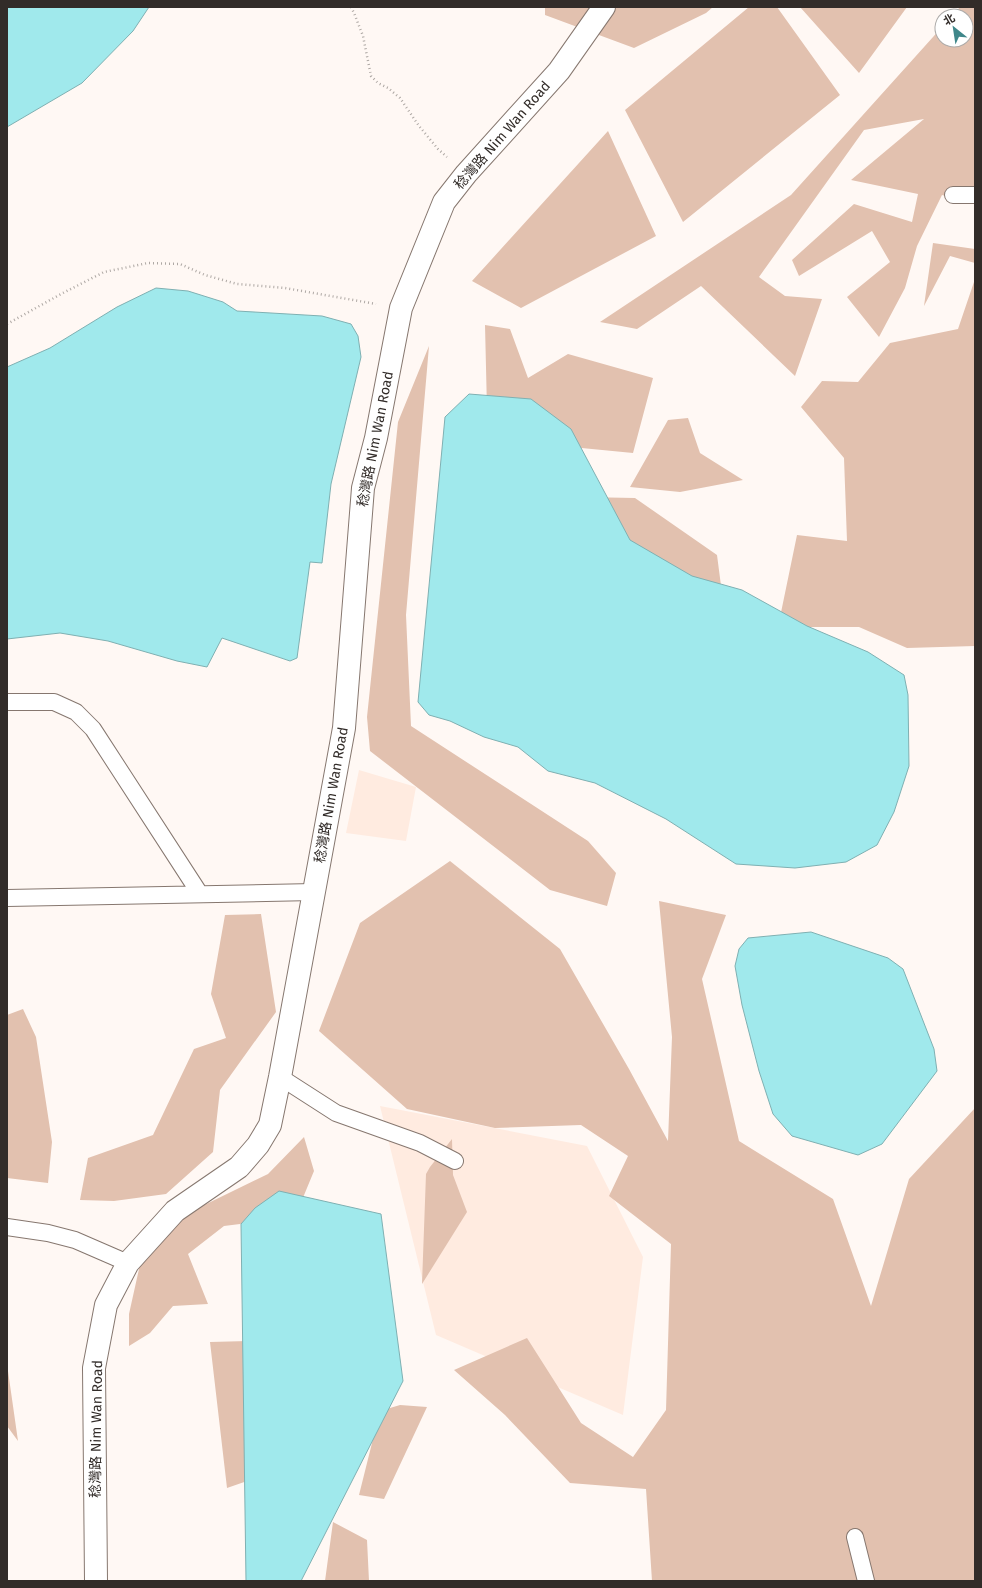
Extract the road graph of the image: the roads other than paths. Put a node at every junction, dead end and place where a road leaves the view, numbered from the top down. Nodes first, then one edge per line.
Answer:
1 (604, 7) edge
2 (953, 195) dead end
3 (975, 196) edge
4 (7, 702) edge
5 (314, 892) junction
6 (200, 894) junction
7 (7, 898) edge
8 (280, 1077) junction
9 (455, 1161) dead end
10 (7, 1227) edge
11 (128, 1263) junction
12 (855, 1537) dead end
13 (96, 1581) edge
14 (866, 1581) edge

1 - 5 street, 稔灣路 Nim Wan Road
2 - 3 lane
4 - 6 lane
5 - 6 lane
5 - 8 street, 稔灣路 Nim Wan Road
6 - 7 lane
8 - 9 lane
8 - 11 street, 稔灣路 Nim Wan Road
10 - 11 lane
11 - 13 street, 稔灣路 Nim Wan Road
12 - 14 lane

